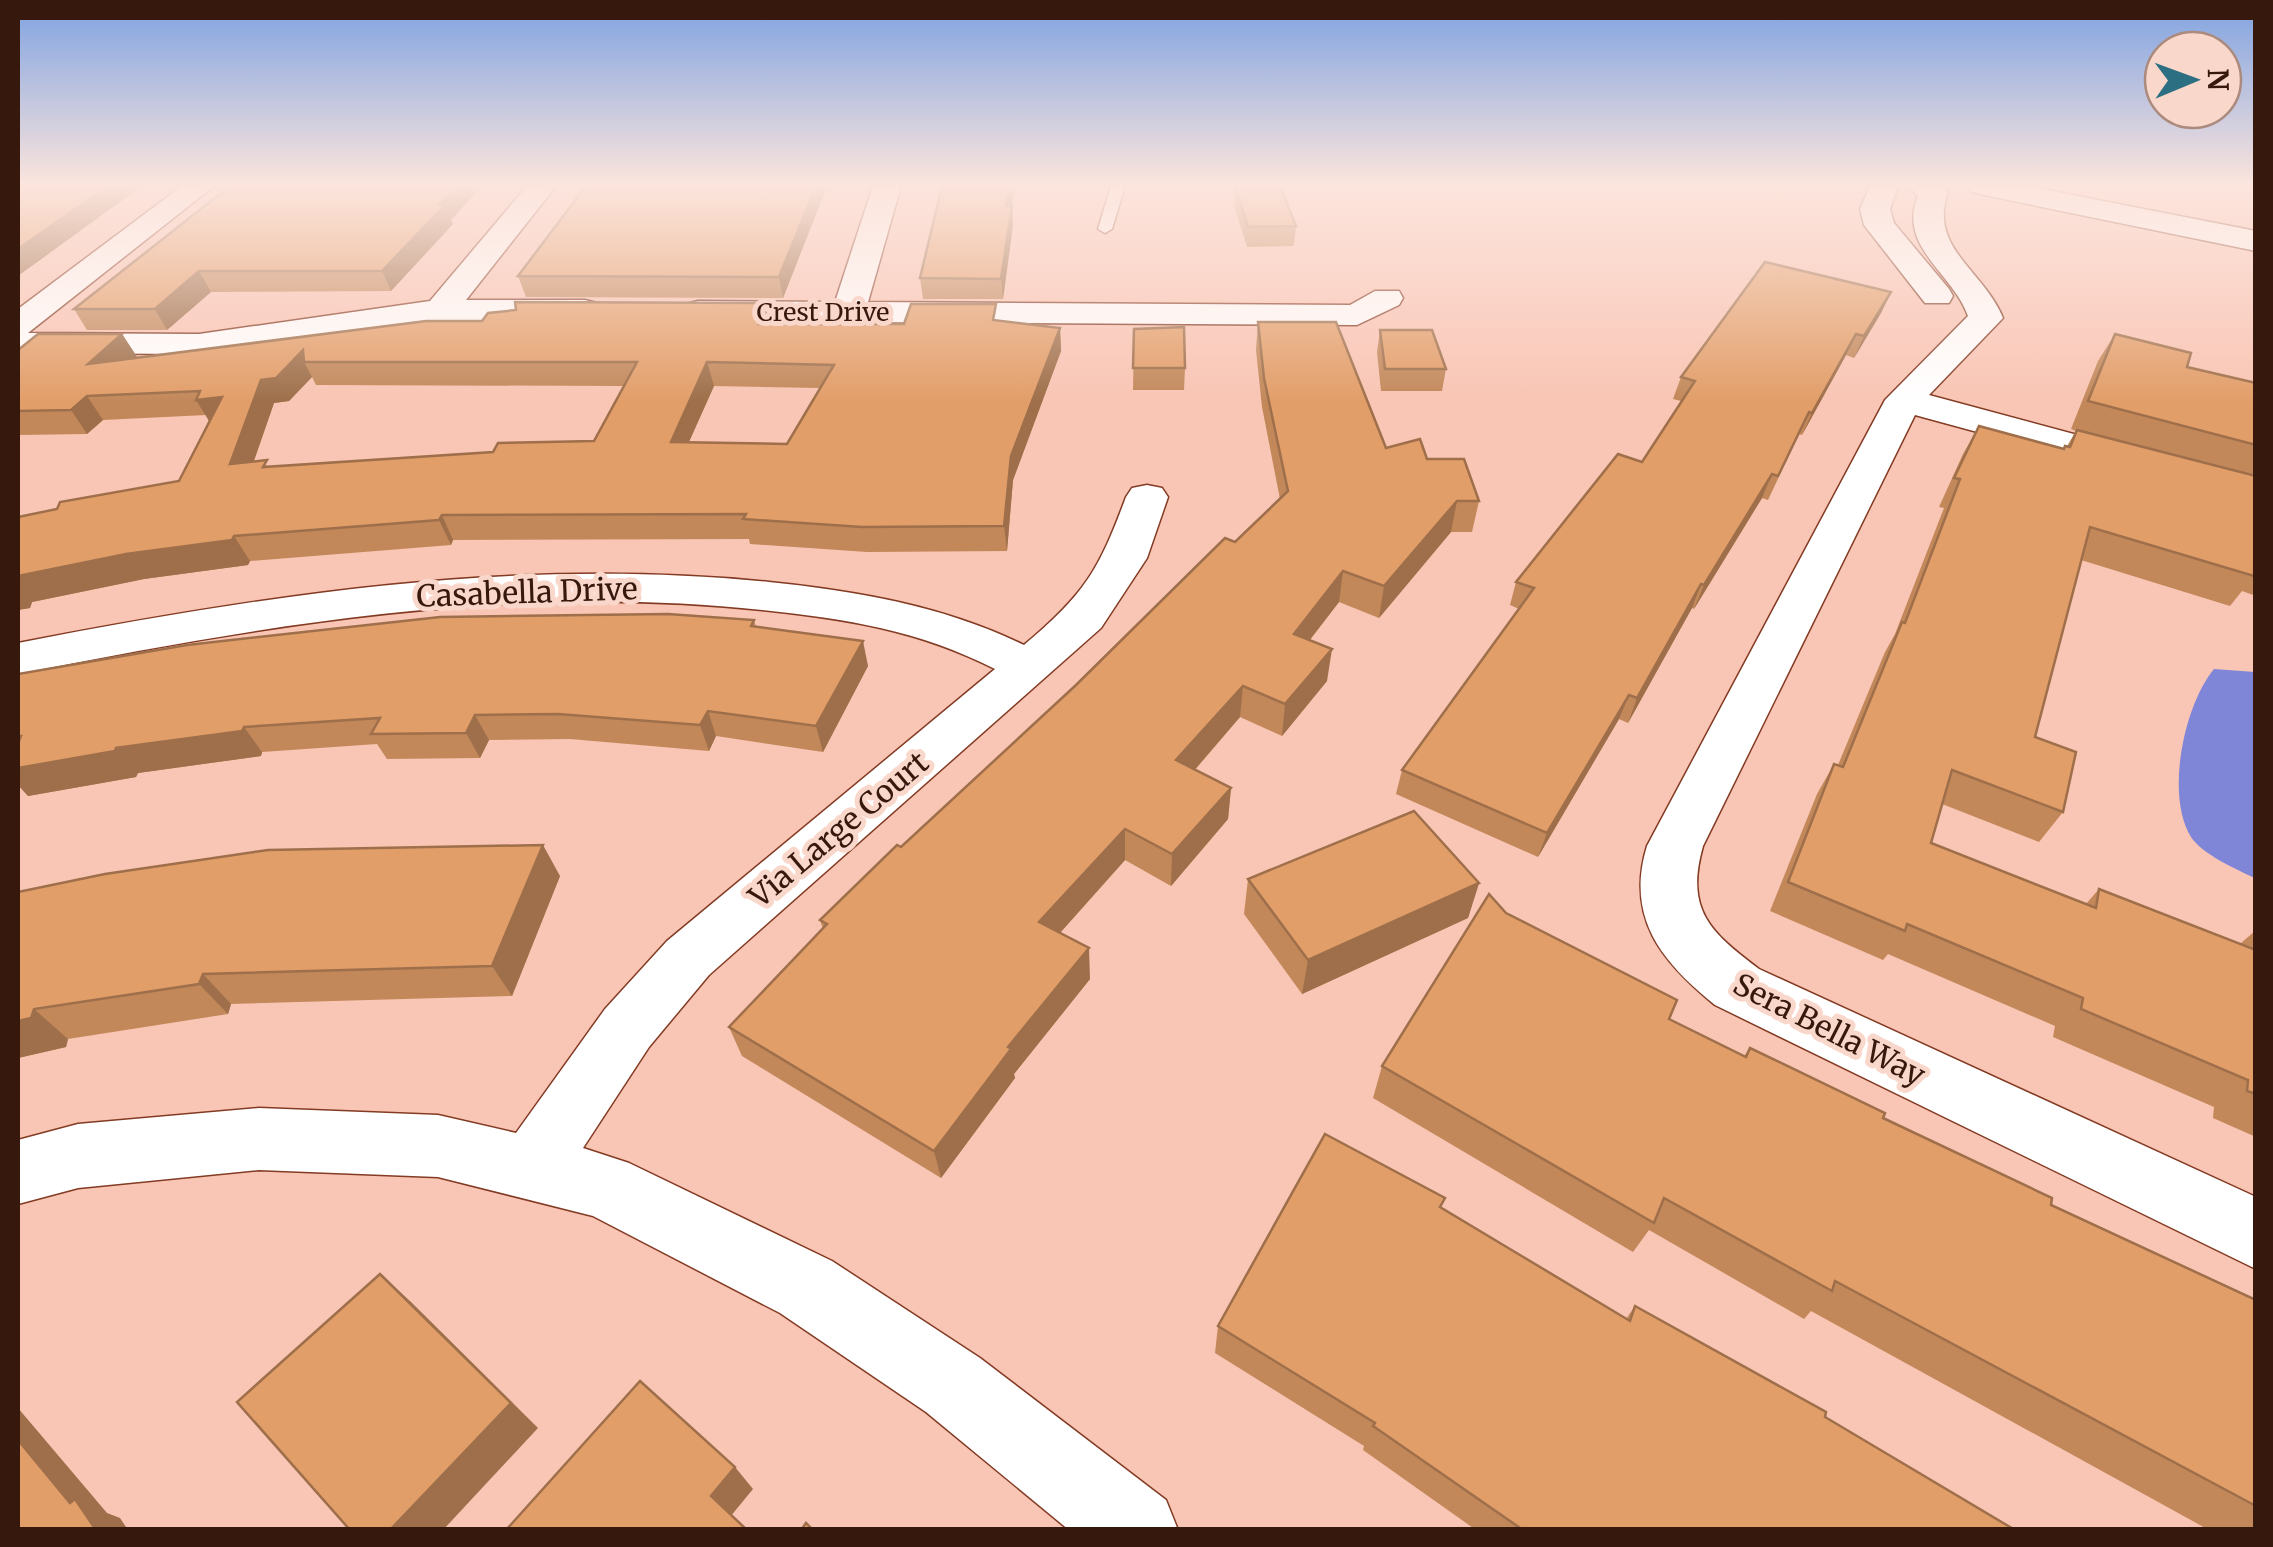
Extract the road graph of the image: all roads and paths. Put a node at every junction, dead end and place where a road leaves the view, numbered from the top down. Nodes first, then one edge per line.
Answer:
1 (105, 258) edge
2 (483, 258) edge
3 (865, 258) edge
4 (1906, 258) edge
5 (1948, 258) edge
6 (1387, 298) dead end
7 (440, 310) junction
8 (614, 310) edge
9 (672, 311) edge
10 (848, 312) junction
11 (18, 324) edge
12 (1962, 339) junction
13 (18, 343) edge
14 (1904, 400) junction
15 (2256, 496) edge
16 (1147, 497) dead end
17 (18, 658) edge
18 (1029, 666) junction
19 (531, 1168) junction
20 (18, 1172) edge
21 (2256, 1234) edge
22 (1136, 1530) edge

1 - 11 street
2 - 7 street
3 - 10 street
4 - 12 street
5 - 12 street, Sera Bella Way
6 - 10 street, Crest Drive
7 - 8 street
7 - 13 street
9 - 10 street, Crest Drive
12 - 14 street, Sera Bella Way
14 - 15 street
14 - 21 street, Sera Bella Way
16 - 18 street, Via Large Court
17 - 18 street, Casabella Drive
18 - 19 street, Via Large Court
19 - 20 street
19 - 22 street

